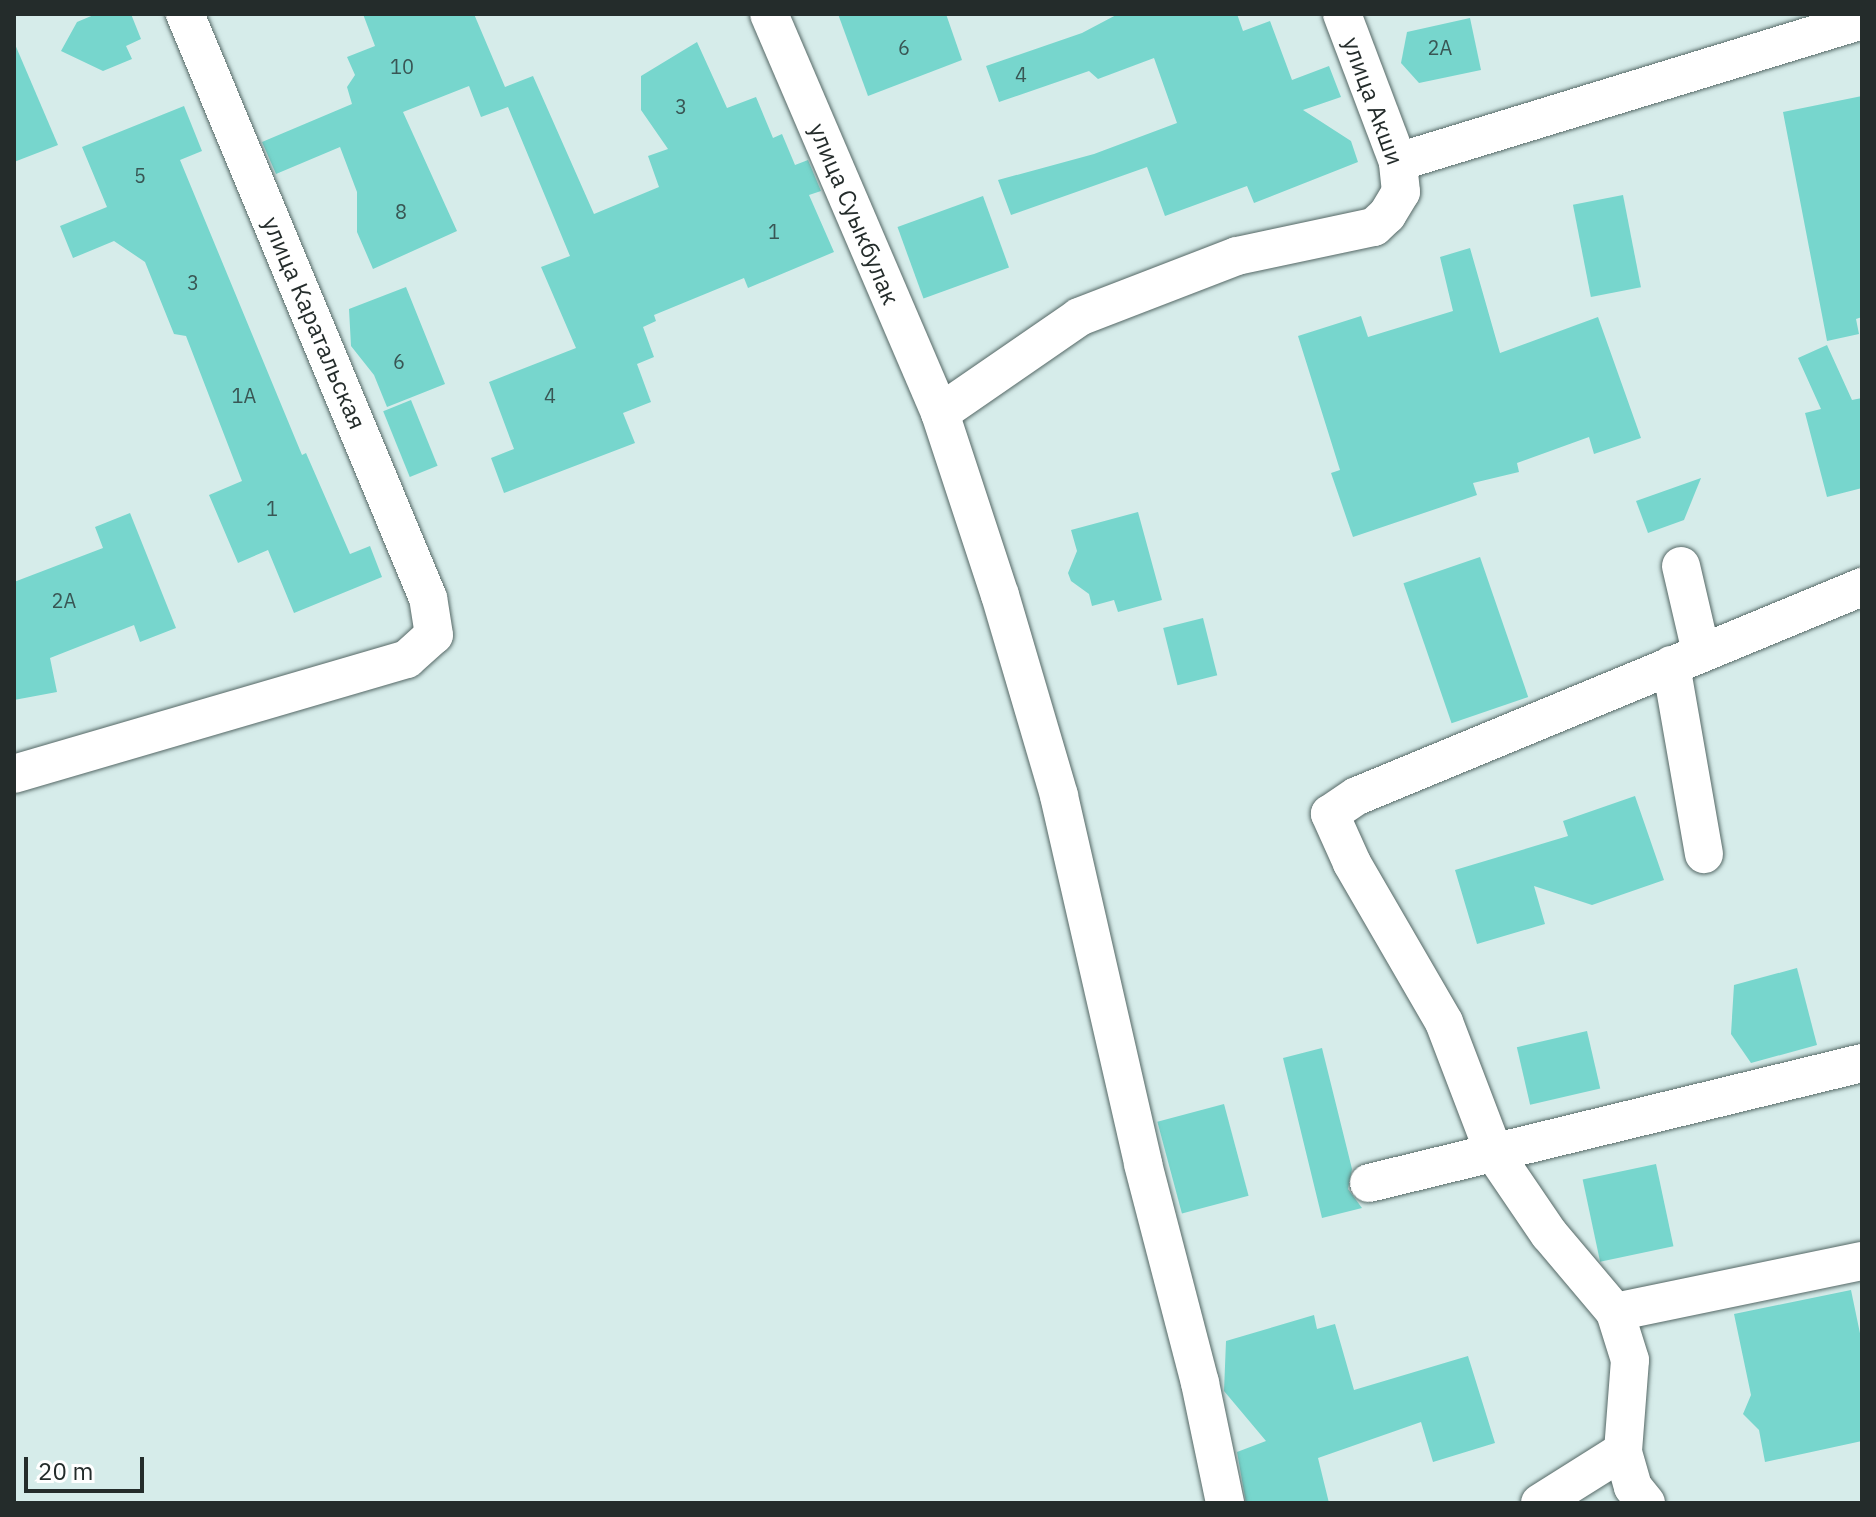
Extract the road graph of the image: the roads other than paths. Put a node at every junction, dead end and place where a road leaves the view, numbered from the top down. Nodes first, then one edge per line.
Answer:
1 (185, 14) edge
2 (769, 14) edge
3 (1342, 14) edge
4 (1862, 20) edge
5 (1398, 162) junction
6 (940, 413) junction
7 (1681, 566) dead end
8 (1862, 587) edge
9 (1686, 659) junction
10 (14, 774) edge
11 (1704, 854) dead end
12 (1862, 1063) edge
13 (1494, 1153) junction
14 (1369, 1183) dead end
15 (1862, 1261) edge
16 (1615, 1312) junction
17 (1623, 1451) junction
18 (1225, 1503) edge
19 (1540, 1503) edge
20 (1646, 1503) edge

1 - 10 street, улица Каратальская
2 - 6 street, улица Суыкбулак
3 - 5 street, улица Акши
4 - 5 street
5 - 6 street, улица Акши
6 - 18 street, улица Суыкбулак
7 - 9 street
8 - 9 street
9 - 11 street
9 - 13 street
12 - 13 street
13 - 14 street
13 - 16 street
15 - 16 street
16 - 17 street
17 - 19 street
17 - 20 street

